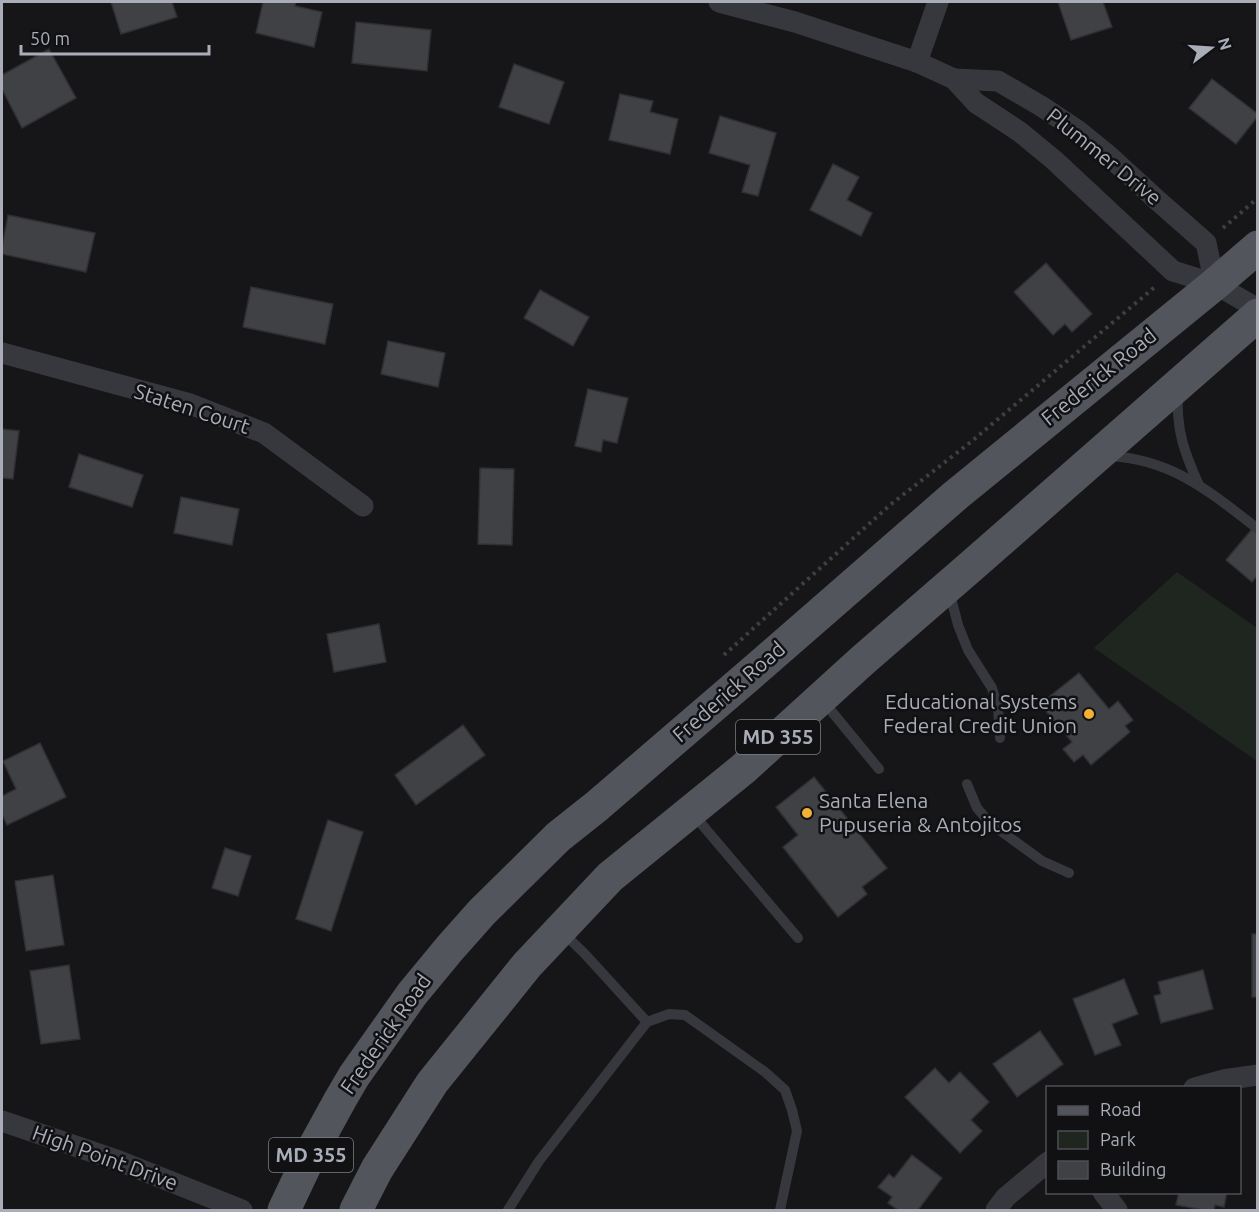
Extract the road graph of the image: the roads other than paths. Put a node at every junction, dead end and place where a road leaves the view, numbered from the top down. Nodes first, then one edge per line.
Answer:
1 (719, 2) edge
2 (938, 2) edge
3 (917, 62) junction
4 (954, 79) junction
5 (1257, 247) edge
6 (1215, 284) junction
7 (1257, 309) edge
8 (1257, 315) edge
9 (2, 353) edge
10 (1179, 384) junction
11 (1096, 455) junction
12 (1199, 485) junction
13 (363, 506) dead end
14 (1257, 529) edge
15 (948, 586) junction
16 (821, 698) junction
17 (1000, 738) dead end
18 (879, 770) dead end
19 (967, 783) dead end
20 (690, 812) junction
21 (1069, 873) dead end
22 (560, 930) junction
23 (798, 938) dead end
24 (647, 1022) junction
25 (1257, 1075) edge
26 (1201, 1086) edge
27 (2, 1121) edge
28 (1046, 1163) edge
29 (1104, 1194) edge
30 (242, 1210) edge
31 (284, 1210) edge
32 (356, 1210) edge
33 (508, 1210) edge
34 (780, 1210) edge
35 (996, 1210) edge
36 (1117, 1210) edge

1 - 3 street, Plummer Drive
2 - 3 street
3 - 4 street, Plummer Drive
4 - 6 street, Plummer Drive
4 - 6 street, Plummer Drive
5 - 6 main road, Frederick Road / MD 355
6 - 7 street, Plummer Drive
6 - 31 main road, Frederick Road / MD 355
8 - 10 main road, MD 355
9 - 13 street, Staten Court
10 - 11 main road, MD 355
10 - 12 lane
11 - 12 lane
11 - 15 main road, MD 355
12 - 14 lane
15 - 16 main road, MD 355
15 - 17 lane
16 - 18 lane
16 - 20 main road, MD 355
19 - 21 lane
20 - 22 main road, MD 355
20 - 23 lane
22 - 24 lane
22 - 32 main road, MD 355
24 - 33 lane
24 - 34 lane
25 - 26 street
27 - 30 street, High Point Drive
28 - 35 street
29 - 36 street

